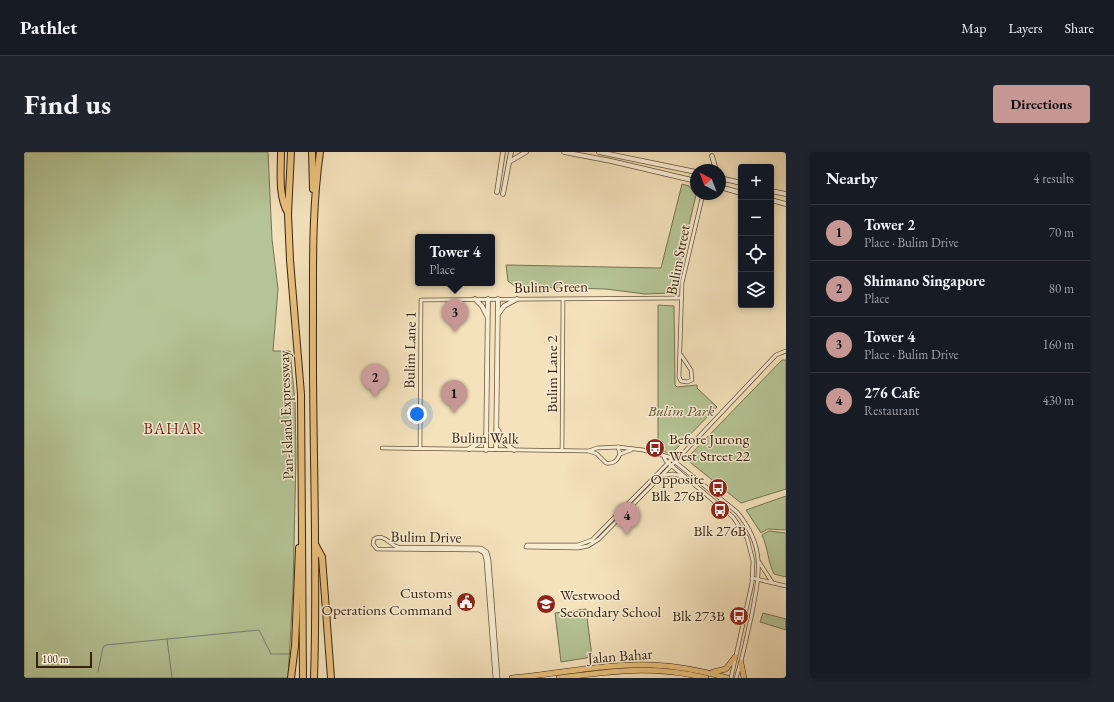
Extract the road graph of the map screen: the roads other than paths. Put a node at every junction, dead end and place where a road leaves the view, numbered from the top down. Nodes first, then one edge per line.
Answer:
1 (281, 152) edge
2 (291, 152) edge
3 (312, 152) edge
4 (320, 152) edge
5 (503, 152) edge
6 (511, 152) edge
7 (526, 152) edge
8 (564, 152) edge
9 (599, 152) edge
10 (712, 156) dead end
11 (509, 163) junction
12 (714, 164) edge
13 (690, 171) edge
14 (726, 179) edge
15 (690, 180) edge
16 (738, 182) edge
17 (726, 189) edge
18 (497, 192) joint
19 (738, 192) edge
20 (774, 192) edge
21 (503, 194) joint
22 (786, 194) edge
23 (702, 200) edge
24 (774, 201) edge
25 (786, 204) edge
26 (288, 214) junction
27 (313, 223) junction
28 (680, 298) junction
29 (474, 299) junction
30 (488, 299) junction
31 (498, 299) junction
32 (517, 299) junction
33 (563, 299) junction
34 (421, 300) joint
35 (498, 313) junction
36 (488, 320) junction
37 (786, 350) edge
38 (681, 355) junction
39 (497, 427) junction
40 (486, 435) junction
41 (618, 447) junction
42 (382, 448) dead end
43 (420, 448) junction
44 (469, 449) junction
45 (633, 449) junction
46 (486, 450) junction
47 (496, 450) junction
48 (514, 450) junction
49 (562, 450) junction
50 (589, 450) junction
51 (620, 454) junction
52 (664, 457) junction
53 (674, 460) junction
54 (670, 464) junction
55 (661, 476) junction
56 (683, 476) junction
57 (302, 531) junction
58 (316, 546) junction
59 (759, 562) junction
60 (752, 578) junction
61 (759, 579) junction
62 (772, 582) junction
63 (786, 586) edge
64 (735, 658) junction
65 (741, 664) junction
66 (706, 672) junction
67 (292, 676) edge
68 (330, 677) edge
69 (303, 678) edge
70 (314, 678) edge
71 (494, 678) edge
72 (498, 678) edge
73 (512, 678) edge
74 (559, 678) edge
75 (704, 678) edge
76 (727, 678) edge
77 (731, 678) edge
78 (736, 678) edge
79 (744, 678) edge

1 - 26 highway
2 - 26 highway, Pan-Island Expressway
3 - 27 highway
4 - 27 highway, Pan-Island Expressway
5 - 18 street
6 - 11 street
7 - 11 street
8 - 15 street
9 - 13 street
10 - 12 street
11 - 21 street
14 - 16 street
17 - 19 street
18 - 21 street
20 - 22 street
23 - 28 street, Bulim Street
24 - 25 street
26 - 57 highway, Pan-Island Expressway
27 - 58 highway, Pan-Island Expressway
28 - 33 street, Bulim Green
28 - 38 street, Bulim Street
29 - 30 street, Bulim Green
29 - 34 street, Bulim Green
29 - 36 street
30 - 31 street, Bulim Green
30 - 36 street
31 - 32 street, Bulim Green
31 - 35 street
32 - 33 street, Bulim Green
32 - 35 street
33 - 49 street, Bulim Lane 2
34 - 43 street, Bulim Lane 1
35 - 39 street
36 - 40 street
37 - 53 street
38 - 38 street, Bulim Street
39 - 47 street
39 - 48 street
40 - 44 street
40 - 46 street
41 - 45 street, Bulim Walk
41 - 50 street, Bulim Walk
41 - 51 street
42 - 43 street, Bulim Walk
43 - 44 street, Bulim Walk
44 - 46 street, Bulim Walk
45 - 51 street, Bulim Walk
45 - 52 street, Bulim Walk
46 - 47 street, Bulim Walk
47 - 48 street, Bulim Walk
48 - 49 street, Bulim Walk
49 - 50 street, Bulim Walk
50 - 51 street, Bulim Walk
52 - 53 street, Bulim Walk
52 - 54 street
53 - 54 street
53 - 59 street
54 - 55 street
54 - 55 street
54 - 56 street
55 - 56 street
56 - 60 street
57 - 67 highway
57 - 69 highway, Pan-Island Expressway
58 - 68 highway
58 - 70 highway, Pan-Island Expressway
59 - 61 street
59 - 62 street
60 - 61 street
60 - 64 street
61 - 62 street
61 - 65 street
62 - 63 street
64 - 66 main road
64 - 77 street
65 - 78 street
65 - 79 main road
66 - 73 main road, Jalan Bahar
66 - 76 main road, Jalan Bahar
71 - 72 street, Bulim Drive
74 - 75 main road, Jalan Bahar

